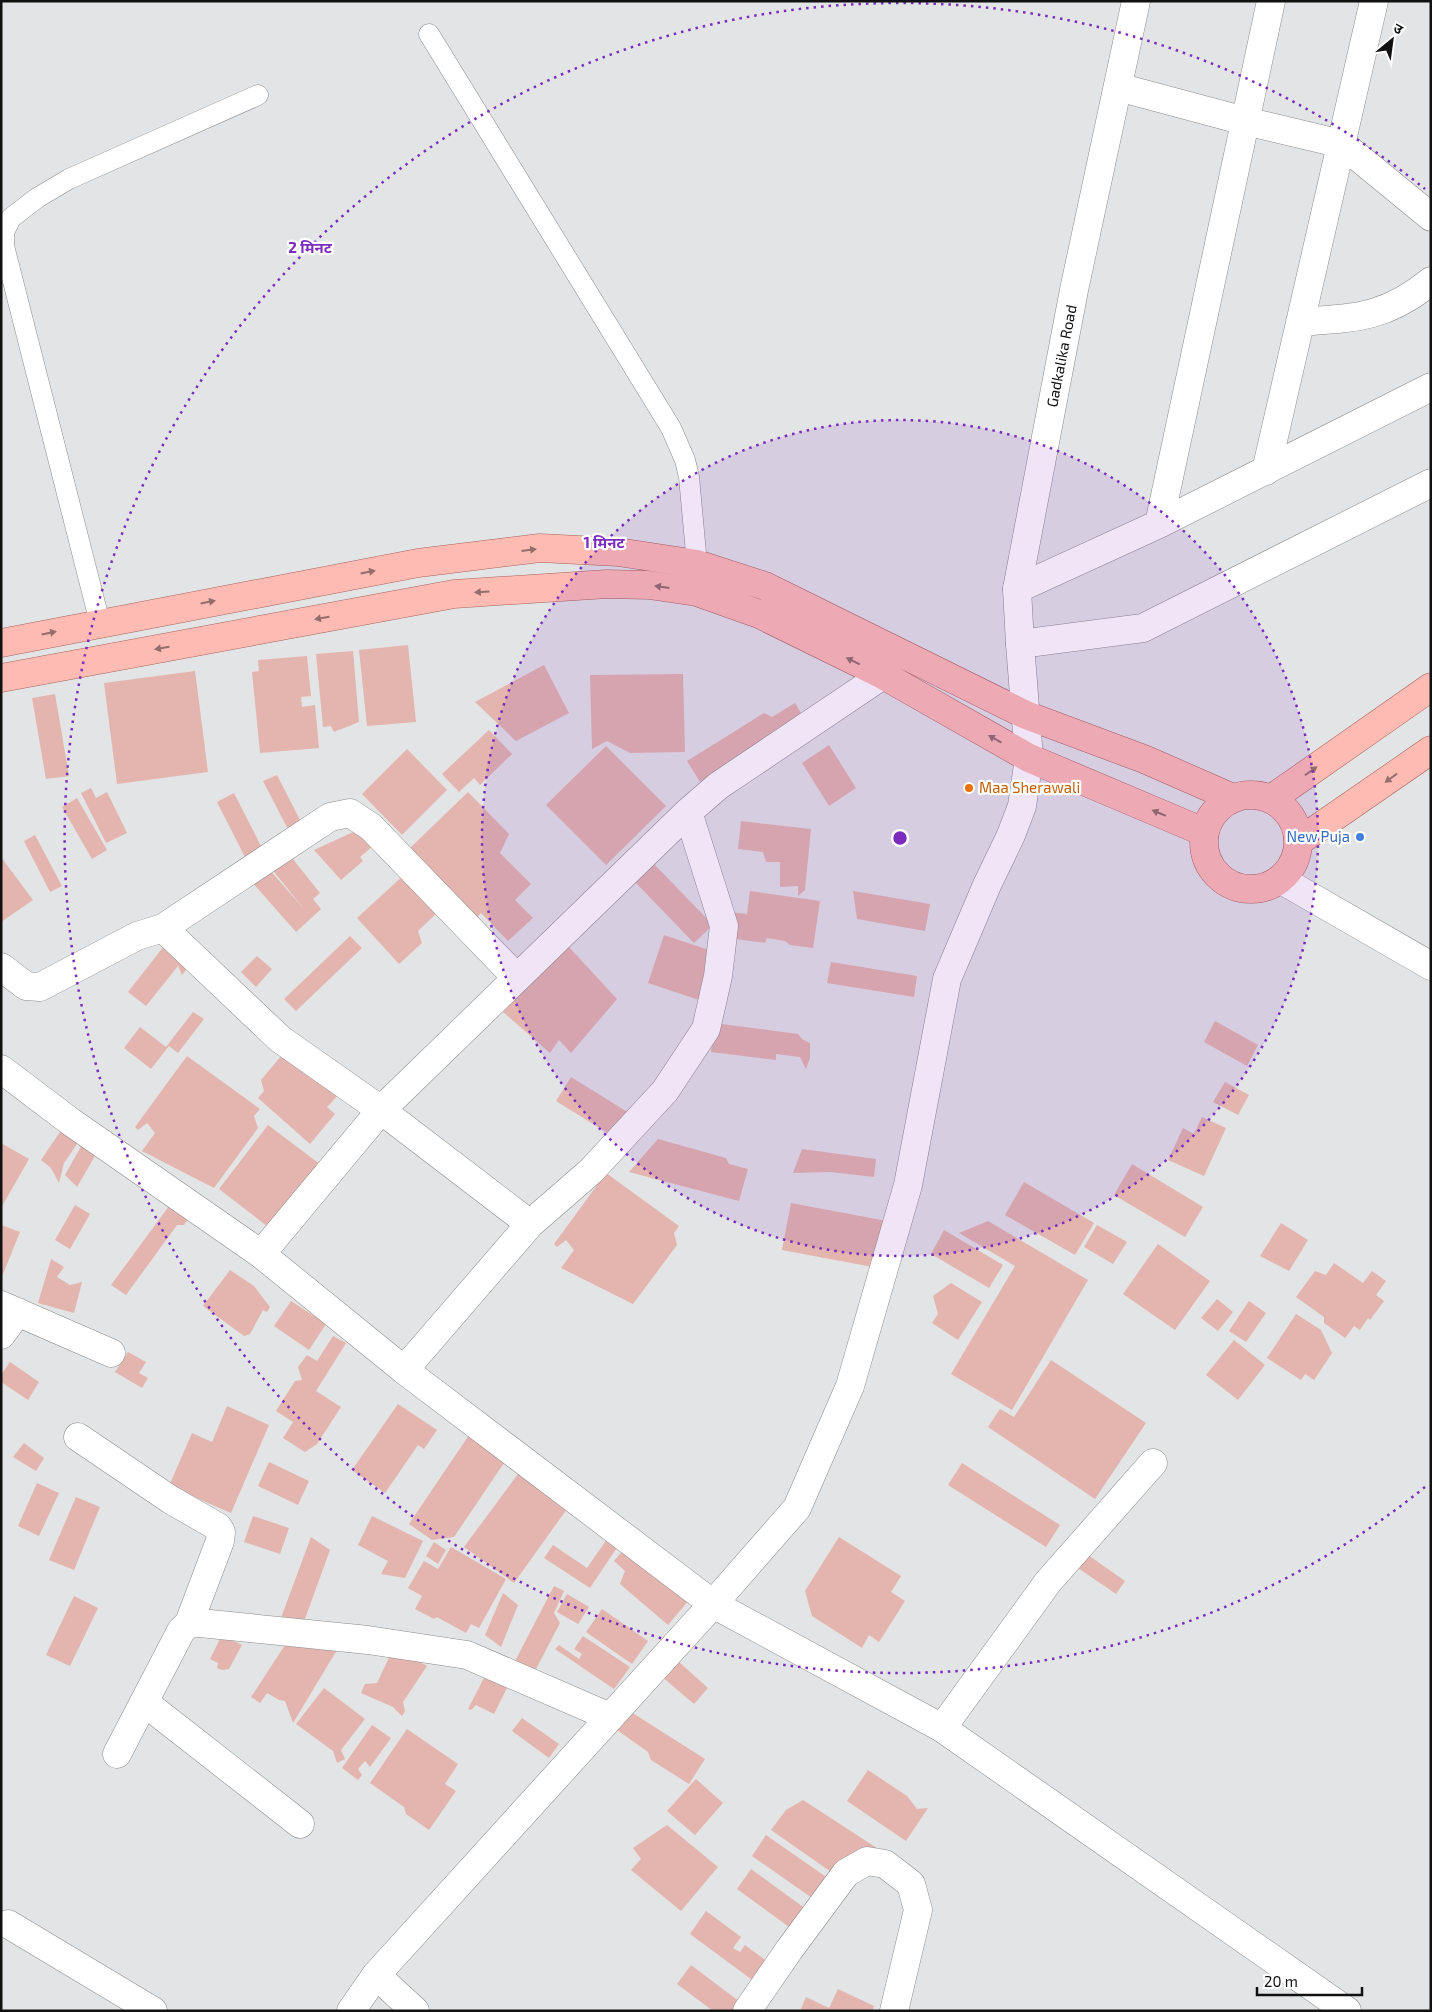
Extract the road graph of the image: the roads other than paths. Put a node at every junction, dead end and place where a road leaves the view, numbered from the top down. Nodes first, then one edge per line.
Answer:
1 (1136, 1) edge
2 (1271, 1) edge
3 (1374, 1) edge
4 (429, 34) dead end
5 (1118, 87) junction
6 (258, 95) dead end
7 (1245, 121) junction
8 (1342, 144) junction
9 (1431, 217) edge
10 (1431, 281) edge
11 (1300, 322) junction
12 (1431, 387) edge
13 (1266, 471) junction
14 (1431, 483) edge
15 (1159, 524) junction
16 (697, 564) junction
17 (1018, 589) junction
18 (696, 592) junction
19 (112, 621) junction
20 (1, 643) edge
21 (1020, 644) junction
22 (131, 653) junction
23 (882, 675) junction
24 (1, 678) edge
25 (1431, 687) edge
26 (1026, 715) junction
27 (1431, 750) edge
28 (1029, 758) junction
29 (1233, 798) junction
30 (1271, 799) junction
31 (688, 812) junction
32 (1204, 832) junction
33 (1298, 842) junction
34 (1280, 879) junction
35 (163, 928) junction
36 (1431, 966) edge
37 (1, 967) edge
38 (516, 977) junction
39 (1, 1070) edge
40 (381, 1110) junction
41 (530, 1224) junction
42 (261, 1254) junction
43 (10, 1308) edge
44 (1, 1335) edge
45 (110, 1352) dead end
46 (404, 1370) junction
47 (78, 1437) dead end
48 (1153, 1463) dead end
49 (713, 1604) junction
50 (189, 1623) junction
51 (144, 1702) junction
52 (610, 1718) junction
53 (942, 1728) junction
54 (117, 1754) dead end
55 (300, 1824) dead end
56 (8, 1924) dead end
57 (376, 1975) junction
58 (153, 2011) edge
59 (351, 2011) edge
60 (415, 2011) edge
61 (747, 2011) edge
62 (894, 2011) edge
63 (1347, 2011) edge

1 - 5 street, Gadkalika Road
2 - 7 street
3 - 8 street
4 - 16 lane
5 - 7 street
5 - 17 street, Gadkalika Road
6 - 19 lane
7 - 8 street
7 - 15 street
8 - 9 street
8 - 11 street
10 - 11 street
11 - 13 street
12 - 13 street
13 - 15 street
14 - 21 street
15 - 17 street
16 - 18 lane
19 -> 16 main road
16 - 26 main road
17 - 21 street, Gadkalika Road
18 -> 22 main road
23 -> 18 main road
20 -> 19 main road
19 - 22 main road
21 - 26 street, Gadkalika Road
22 - 24 main road
28 -> 23 main road
23 - 31 street
30 -> 25 main road
26 - 28 street, Gadkalika Road
26 - 29 main road
27 -> 33 main road
32 -> 28 main road
28 - 49 street, Gadkalika Road
29 - 30 main road
29 - 32 main road
30 - 33 main road
31 - 38 street
31 - 41 street
32 - 34 main road
33 - 34 main road
34 - 36 street
35 - 37 street
35 - 38 street
35 - 40 street
38 - 40 street
39 - 42 street
40 - 41 street
40 - 42 street
41 - 46 street
42 - 46 street
43 - 44 street
43 - 45 street
46 - 49 street
47 - 50 street
48 - 53 street
49 - 52 street, Gadkalika Road
49 - 53 street
50 - 51 street
50 - 52 street
51 - 54 street
51 - 55 street
52 - 57 street, Gadkalika Road
53 - 63 street
56 - 58 street
57 - 59 street, Gadkalika Road
57 - 60 street
61 - 62 street

